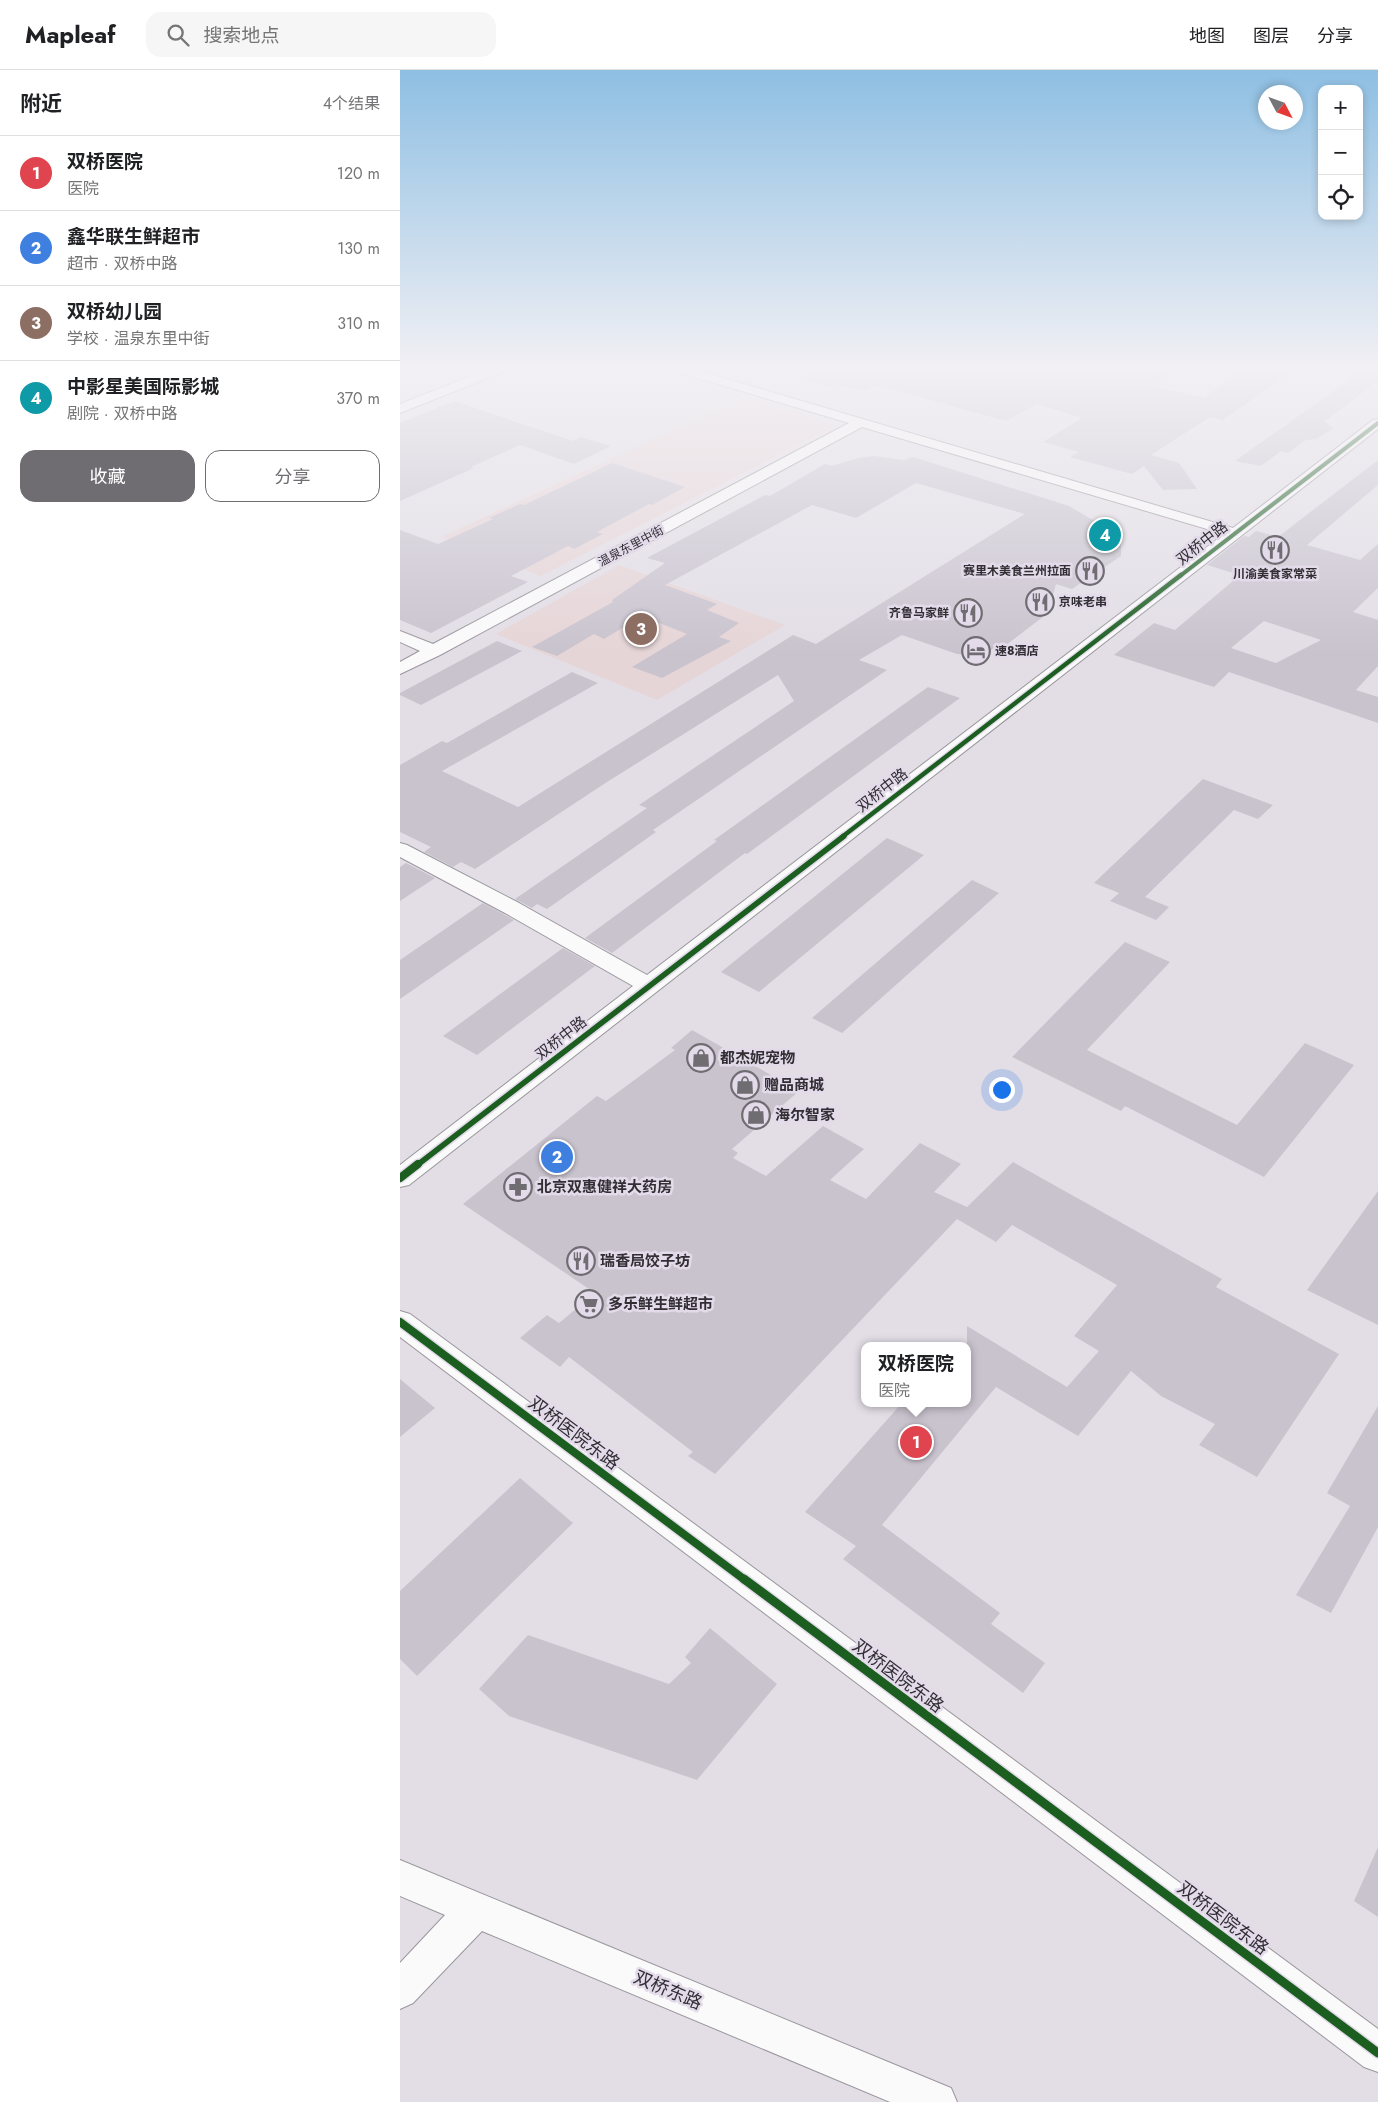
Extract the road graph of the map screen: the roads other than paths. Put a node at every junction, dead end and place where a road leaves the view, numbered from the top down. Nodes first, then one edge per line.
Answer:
1 (783, 464) edge
2 (1002, 464) edge
3 (1324, 464) edge
4 (1236, 533) junction
5 (400, 636) edge
6 (434, 651) junction
7 (400, 669) edge
8 (400, 849) edge
9 (649, 986) junction
10 (400, 1178) edge
11 (400, 1322) edge
12 (400, 1878) edge
13 (476, 1910) junction
14 (400, 1990) edge
15 (1378, 2053) edge
16 (937, 2102) edge

1 - 6 street, 温泉东里中街
2 - 4 street
3 - 4 street, 双桥中路
4 - 9 street, 双桥中路
5 - 6 street
6 - 7 street, 温泉东里中街
8 - 9 street
9 - 10 street, 双桥中路
11 - 15 street, 双桥医院东路
12 - 13 street, 双桥东路
13 - 14 street
13 - 16 street, 双桥东路

